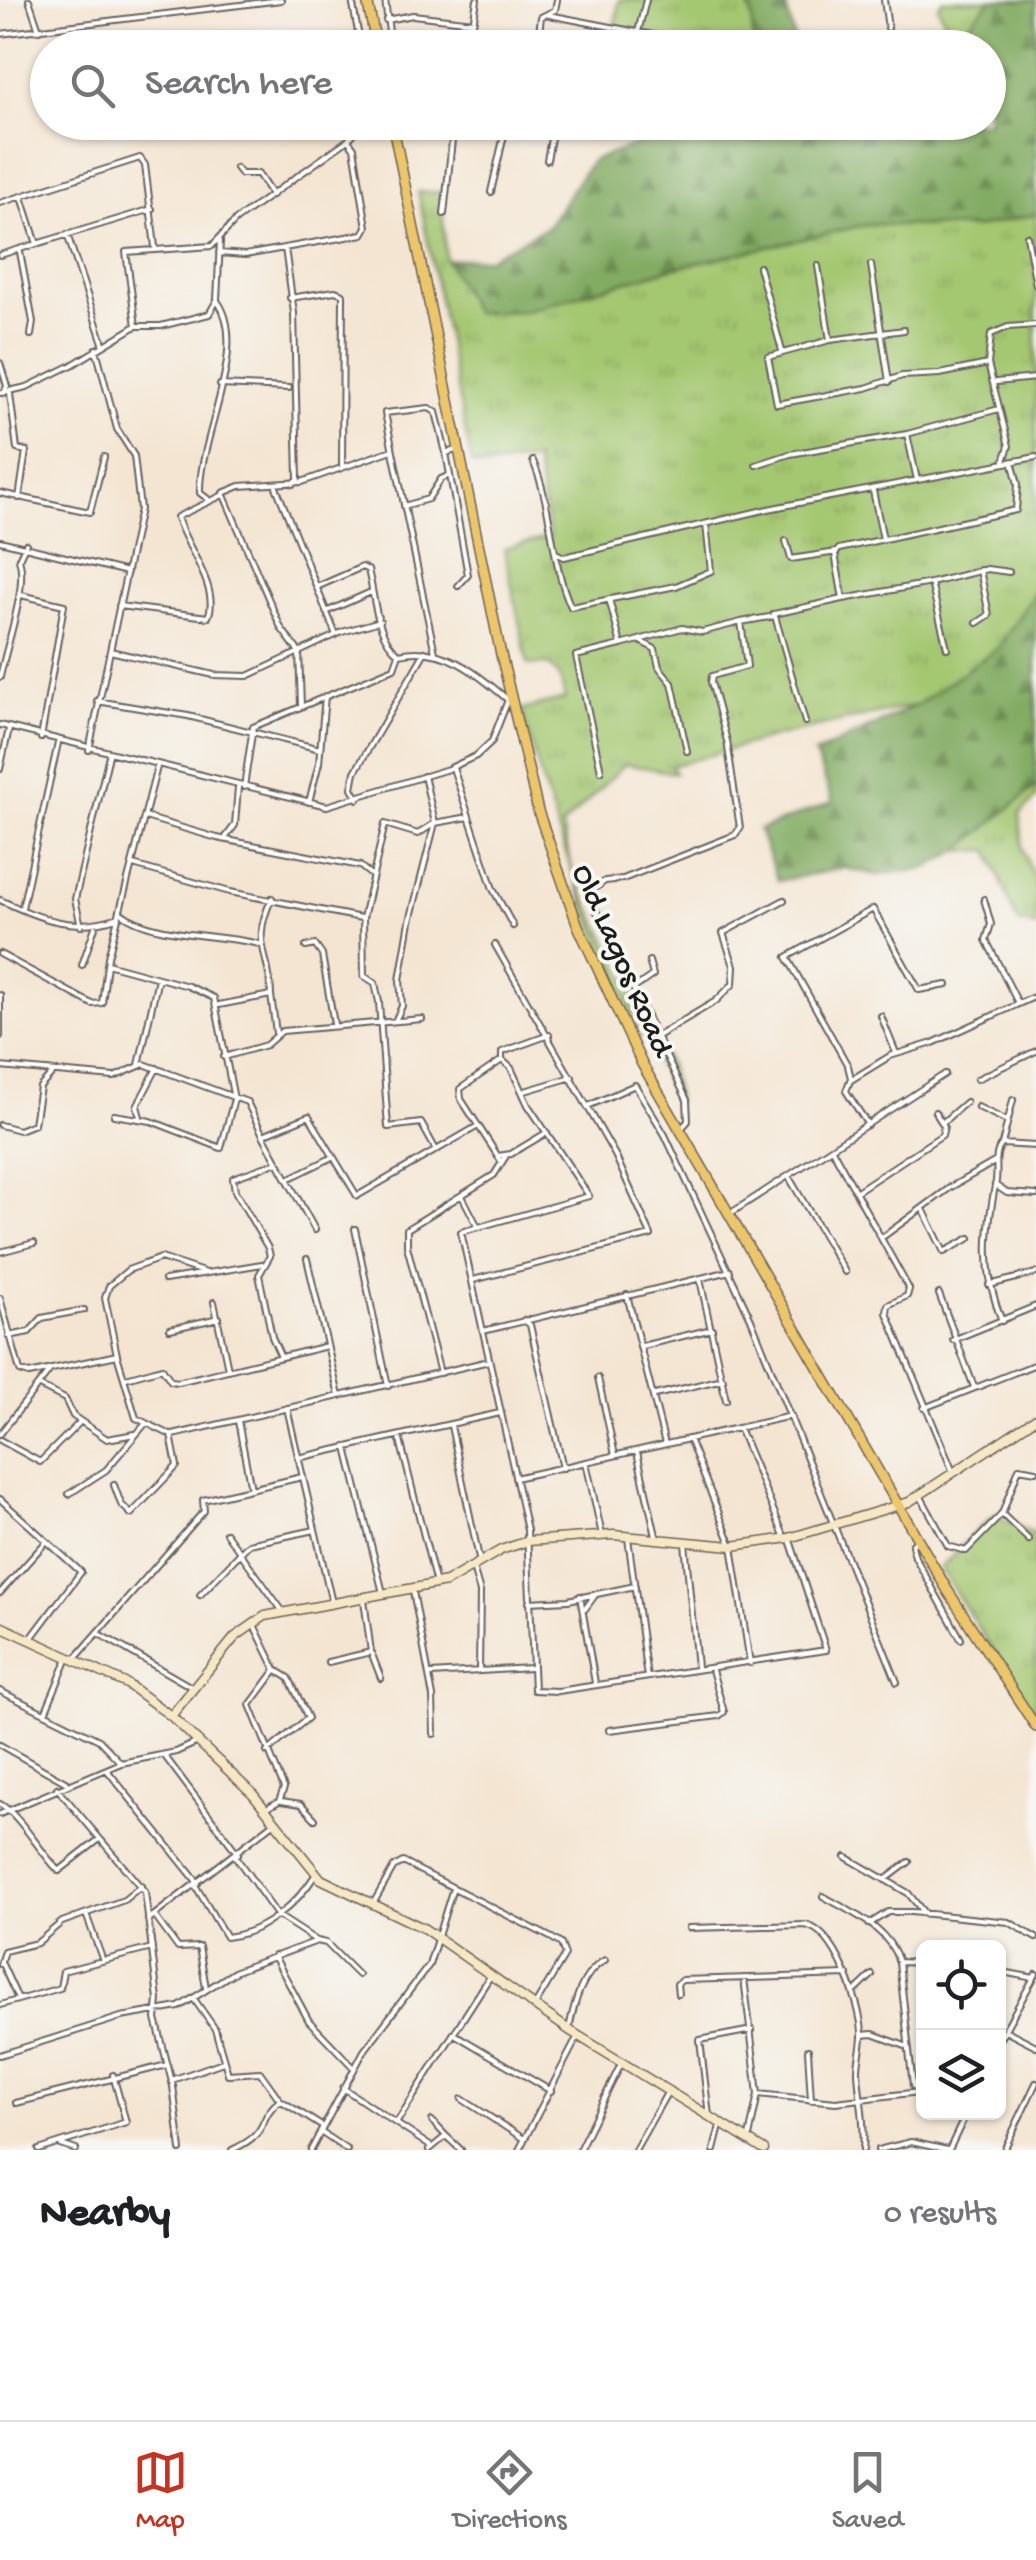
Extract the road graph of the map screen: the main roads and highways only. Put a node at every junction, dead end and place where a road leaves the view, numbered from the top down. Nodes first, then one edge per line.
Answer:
1 (367, 0) edge
2 (373, 30) edge
3 (396, 140) edge
4 (1036, 1727) edge

1 - 2 main road
3 - 4 main road, Old Lagos Road

